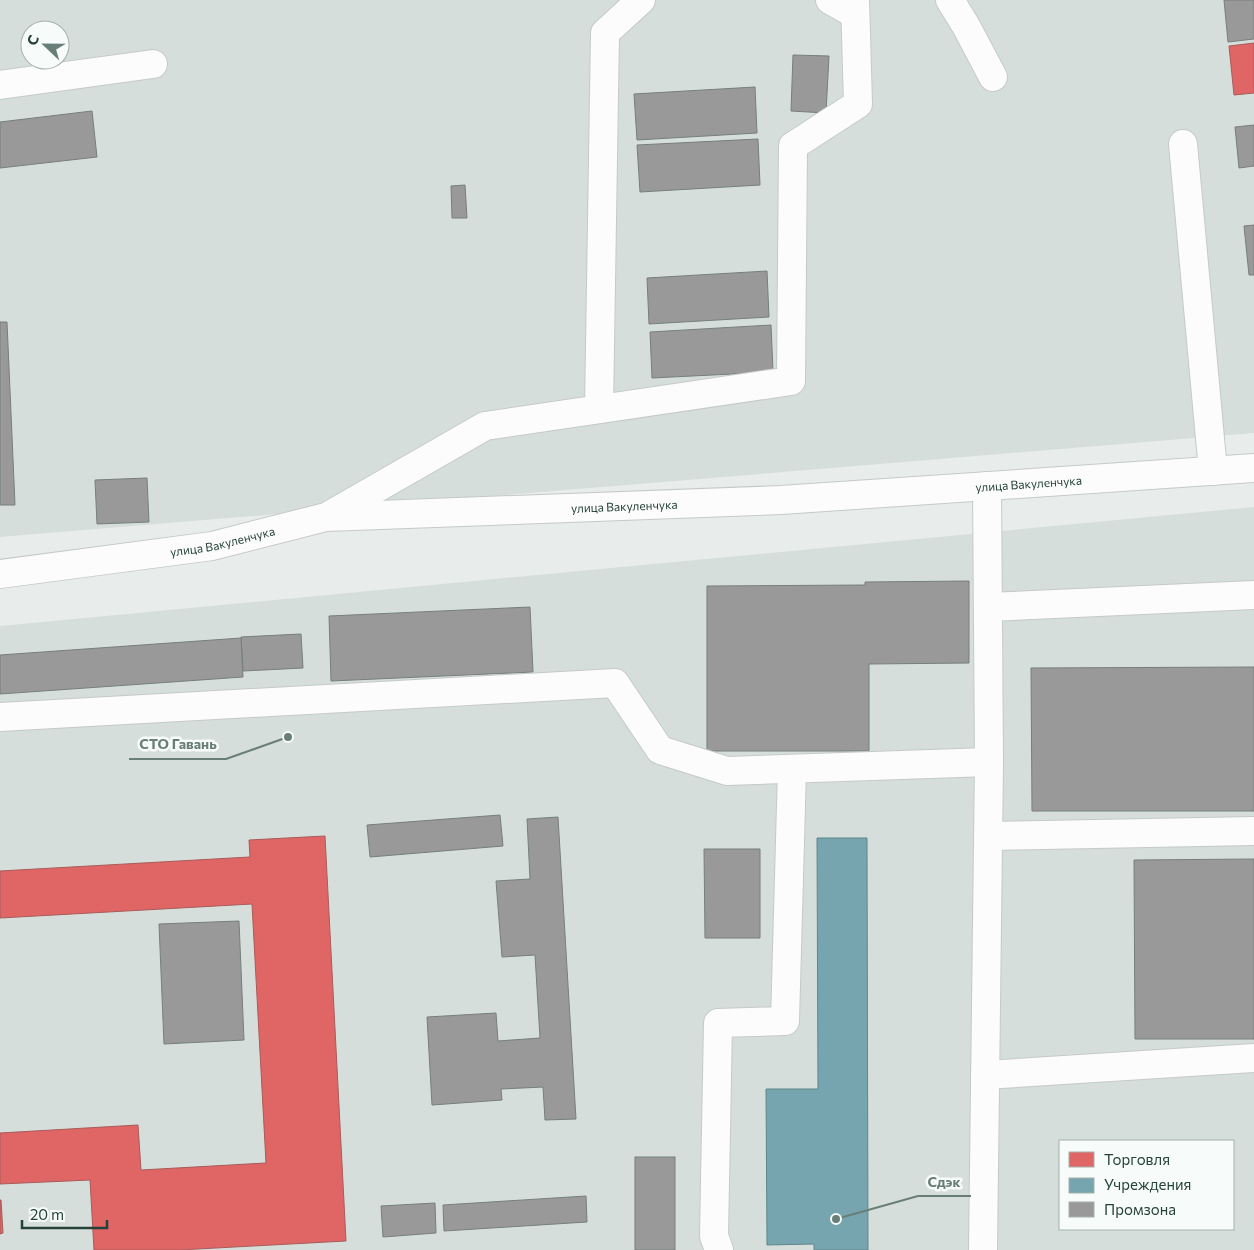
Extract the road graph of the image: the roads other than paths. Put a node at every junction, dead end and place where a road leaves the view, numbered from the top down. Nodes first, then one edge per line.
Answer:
1 (641, 0) edge
2 (830, 0) edge
3 (950, 0) edge
4 (855, 7) edge
5 (153, 64) dead end
6 (993, 77) dead end
7 (0, 85) edge
8 (1183, 144) dead end
9 (599, 409) junction
10 (1254, 468) edge
11 (1213, 471) junction
12 (987, 486) junction
13 (326, 517) junction
14 (0, 574) edge
15 (1254, 595) edge
16 (988, 607) junction
17 (0, 717) edge
18 (989, 762) junction
19 (792, 769) junction
20 (1254, 831) edge
21 (988, 836) junction
22 (1254, 1058) edge
23 (985, 1075) junction
24 (719, 1250) edge
25 (983, 1250) edge

1 - 9 street
2 - 4 street
3 - 6 street
4 - 9 street
5 - 7 street
8 - 11 street
9 - 13 street
10 - 11 street, улица Вакуленчука
11 - 12 street, улица Вакуленчука
12 - 13 street, улица Вакуленчука
12 - 16 street
13 - 14 street, улица Вакуленчука
15 - 16 street
16 - 18 street
17 - 19 street
18 - 19 street
18 - 21 street
19 - 24 street
20 - 21 street
21 - 23 street
22 - 23 street
23 - 25 street

